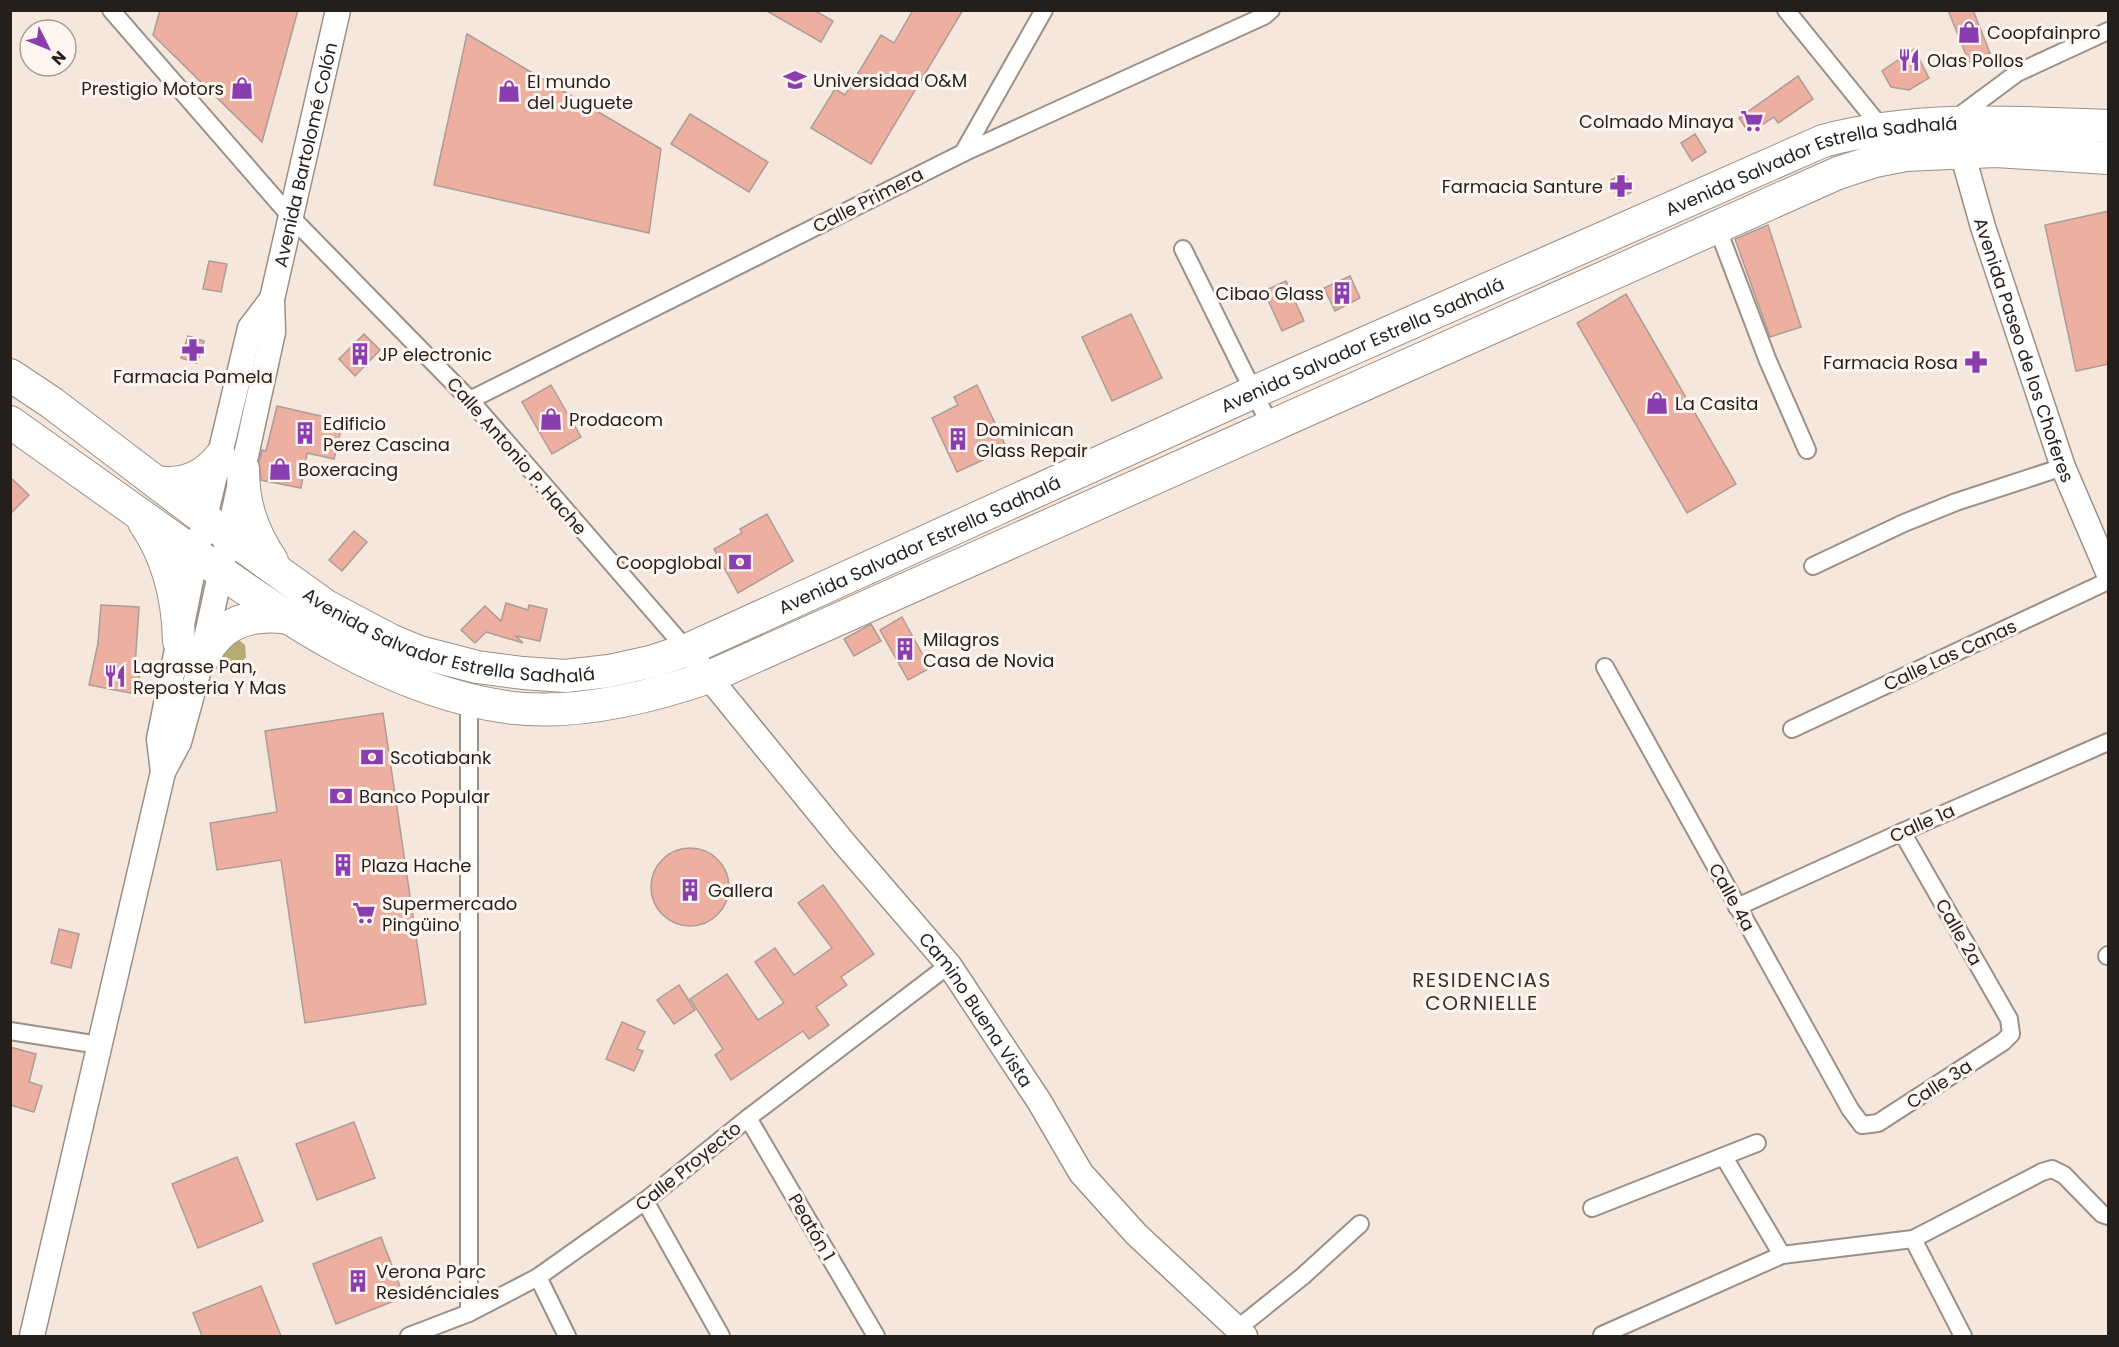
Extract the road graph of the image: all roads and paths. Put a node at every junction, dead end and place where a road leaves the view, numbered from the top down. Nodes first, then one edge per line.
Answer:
1 (111, 10) edge
2 (338, 10) edge
3 (1044, 10) edge
4 (1271, 10) edge
5 (1786, 10) edge
6 (2109, 31) edge
7 (1950, 123) junction
8 (2109, 126) edge
9 (1883, 129) junction
10 (963, 153) junction
11 (1962, 153) junction
12 (1906, 155) junction
13 (2109, 158) edge
14 (291, 217) junction
15 (1717, 227) junction
16 (1183, 249) dead end
17 (10, 375) edge
18 (1254, 392) junction
19 (470, 400) junction
20 (10, 422) edge
21 (1271, 427) junction
22 (1807, 450) dead end
23 (232, 463) junction
24 (2063, 466) junction
25 (157, 482) junction
26 (139, 513) junction
27 (217, 527) junction
28 (196, 555) junction
29 (1813, 566) dead end
30 (2109, 572) edge
31 (222, 573) junction
32 (291, 581) junction
33 (2109, 581) edge
34 (289, 618) junction
35 (687, 650) junction
36 (190, 651) junction
37 (1605, 667) dead end
38 (709, 677) junction
39 (469, 701) junction
40 (1792, 729) dead end
41 (2109, 742) edge
42 (1902, 832) junction
43 (1737, 907) junction
44 (949, 965) junction
45 (10, 1031) edge
46 (2011, 1034) joint
47 (99, 1045) junction
48 (748, 1118) junction
49 (1862, 1125) joint
50 (1757, 1143) dead end
51 (1724, 1157) junction
52 (645, 1201) junction
53 (1592, 1208) dead end
54 (2109, 1216) edge
55 (1360, 1224) dead end
56 (1913, 1239) junction
57 (1782, 1255) junction
58 (538, 1277) junction
59 (469, 1313) junction
60 (1241, 1333) edge
61 (1602, 1335) dead end
62 (32, 1336) edge
63 (409, 1336) edge
64 (567, 1336) edge
65 (721, 1336) edge
66 (876, 1336) edge
67 (1963, 1336) edge

1 - 14 street, Calle Antonio P. Hache
2 - 14 main road, Avenida Bartolomé Colón
3 - 10 street
4 - 10 street, Calle Primera
5 - 9 street
6 - 7 street
7 - 8 highway, Avenida Salvador Estrella Sadhalá
7 - 9 highway, Avenida Salvador Estrella Sadhalá
7 - 11 main road, Avenida Paseo de los Choferes
9 - 12 street
9 - 18 highway, Avenida Salvador Estrella Sadhalá
10 - 19 street, Calle Primera
11 - 12 highway, Avenida Salvador Estrella Sadhalá
11 - 13 highway, Avenida Salvador Estrella Sadhalá
11 - 24 main road, Avenida Paseo de los Choferes
12 - 15 highway, Avenida Salvador Estrella Sadhalá
14 - 19 street, Calle Antonio P. Hache
14 - 23 main road, Avenida Bartolomé Colón
15 - 21 highway, Avenida Salvador Estrella Sadhalá
15 - 22 street
16 - 18 street
17 - 25 highway, Avenida Salvador Estrella Sadhalá
18 - 21 street
18 - 35 highway, Avenida Salvador Estrella Sadhalá
19 - 35 street, Calle Antonio P. Hache
20 - 26 highway, Avenida Salvador Estrella Sadhalá
21 - 38 highway, Avenida Salvador Estrella Sadhalá
23 - 25 highway
23 - 27 main road, Avenida Bartolomé Colón
23 - 32 highway
24 - 29 street
24 - 30 main road, Avenida Paseo de los Choferes
25 - 27 highway, Avenida Salvador Estrella Sadhalá
26 - 28 highway, Avenida Salvador Estrella Sadhalá
26 - 36 highway
27 - 28 main road, Avenida Bartolomé Colón
27 - 31 main road, Avenida Bartolomé Colón
27 - 32 highway, Avenida Salvador Estrella Sadhalá
28 - 31 highway, Avenida Salvador Estrella Sadhalá
28 - 36 main road, Avenida Bartolomé Colón
31 - 34 highway, Avenida Salvador Estrella Sadhalá
31 - 36 main road, Avenida Bartolomé Colón
32 - 35 highway, Avenida Salvador Estrella Sadhalá
33 - 40 street, Calle Las Canas
34 - 36 highway
34 - 39 highway, Avenida Salvador Estrella Sadhalá
35 - 38 main road, Camino Buena Vista
36 - 47 main road
37 - 43 street, Calle 4a
38 - 39 highway, Avenida Salvador Estrella Sadhalá
38 - 44 main road, Camino Buena Vista
39 - 59 street
41 - 42 street, Calle 1a
42 - 43 street, Calle 1a
42 - 46 street, Calle 2a
43 - 49 street, Calle 4a
44 - 48 street, Calle Proyecto
44 - 60 main road, Camino Buena Vista
45 - 47 street
46 - 49 street, Calle 3a
47 - 62 main road
48 - 52 street, Calle Proyecto
48 - 66 street, Peatón 1
50 - 51 street
51 - 53 street
51 - 57 street
52 - 58 street, Calle Proyecto
52 - 65 street
54 - 56 street
55 - 60 street
56 - 57 street
56 - 67 street
57 - 61 street
58 - 59 street, Calle Proyecto
58 - 64 street
59 - 63 street, Calle Proyecto

